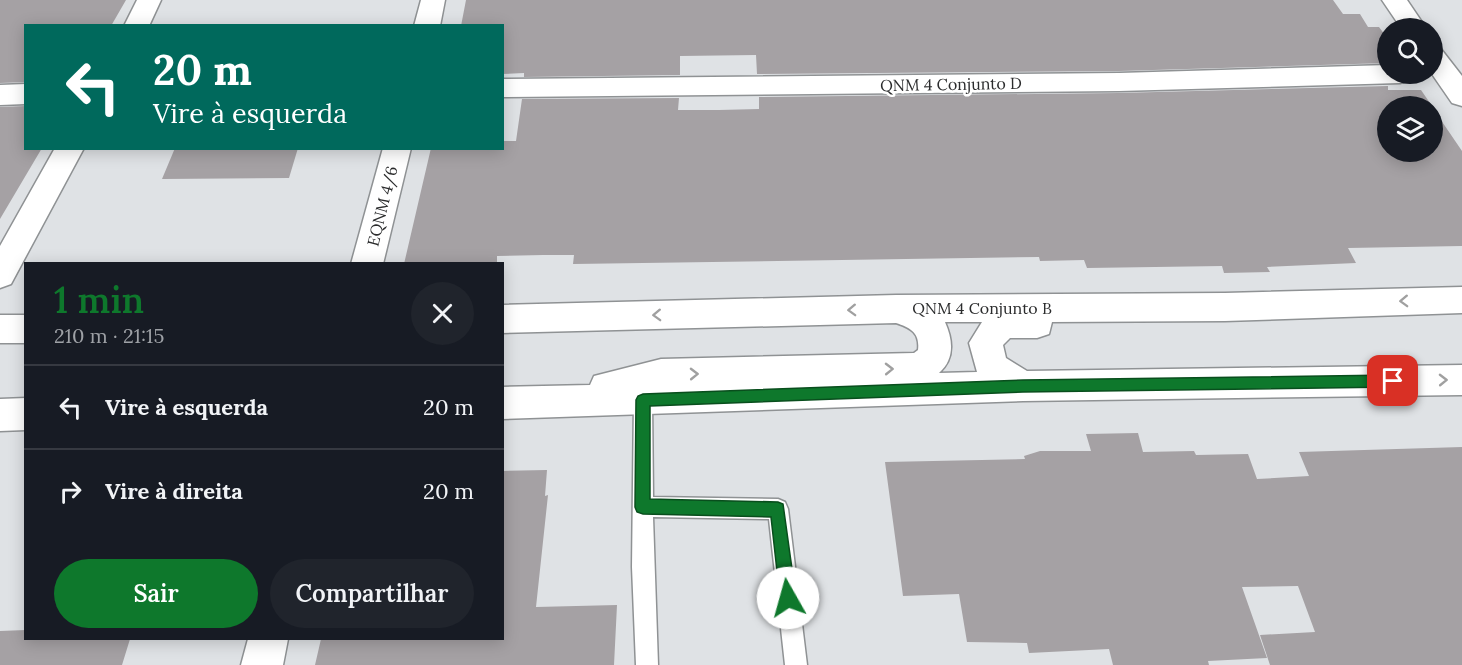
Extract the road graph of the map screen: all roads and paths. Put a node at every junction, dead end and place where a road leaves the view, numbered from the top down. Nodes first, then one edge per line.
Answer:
1 (149, 0) edge
2 (433, 0) edge
3 (1394, 0) edge
4 (1407, 18) edge
5 (136, 24) edge
6 (427, 24) edge
7 (1443, 68) edge
8 (1377, 75) edge
9 (504, 88) edge
10 (24, 94) edge
11 (0, 95) edge
12 (1462, 96) edge
13 (69, 150) edge
14 (396, 150) edge
15 (368, 262) edge
16 (0, 275) edge
17 (1462, 300) edge
18 (1307, 304) junction
19 (896, 309) junction
20 (504, 319) edge
21 (0, 329) edge
22 (24, 329) edge
23 (1462, 380) edge
24 (1023, 386) junction
25 (643, 400) junction
26 (518, 403) edge
27 (24, 414) edge
28 (0, 415) edge
29 (643, 507) junction
30 (268, 640) edge
31 (262, 665) edge
32 (647, 665) edge
33 (796, 665) edge

1 - 5 main road
2 - 6 main road
3 - 4 main road
7 - 12 main road
8 - 9 main road, QNM 4 Conjunto D
10 - 11 main road
13 - 16 main road
14 - 15 main road, EQNM 4/6
17 -> 18 main road, QNM 4 Conjunto B
18 - 19 main road, QNM 4 Conjunto B
18 - 24 main road
19 -> 20 main road, QNM 4 Conjunto B
26 -> 19 main road
21 - 22 main road
24 -> 23 main road
24 - 25 main road
25 - 26 main road
25 - 29 lane
27 - 28 main road
29 - 32 lane
29 - 33 lane
30 - 31 main road

